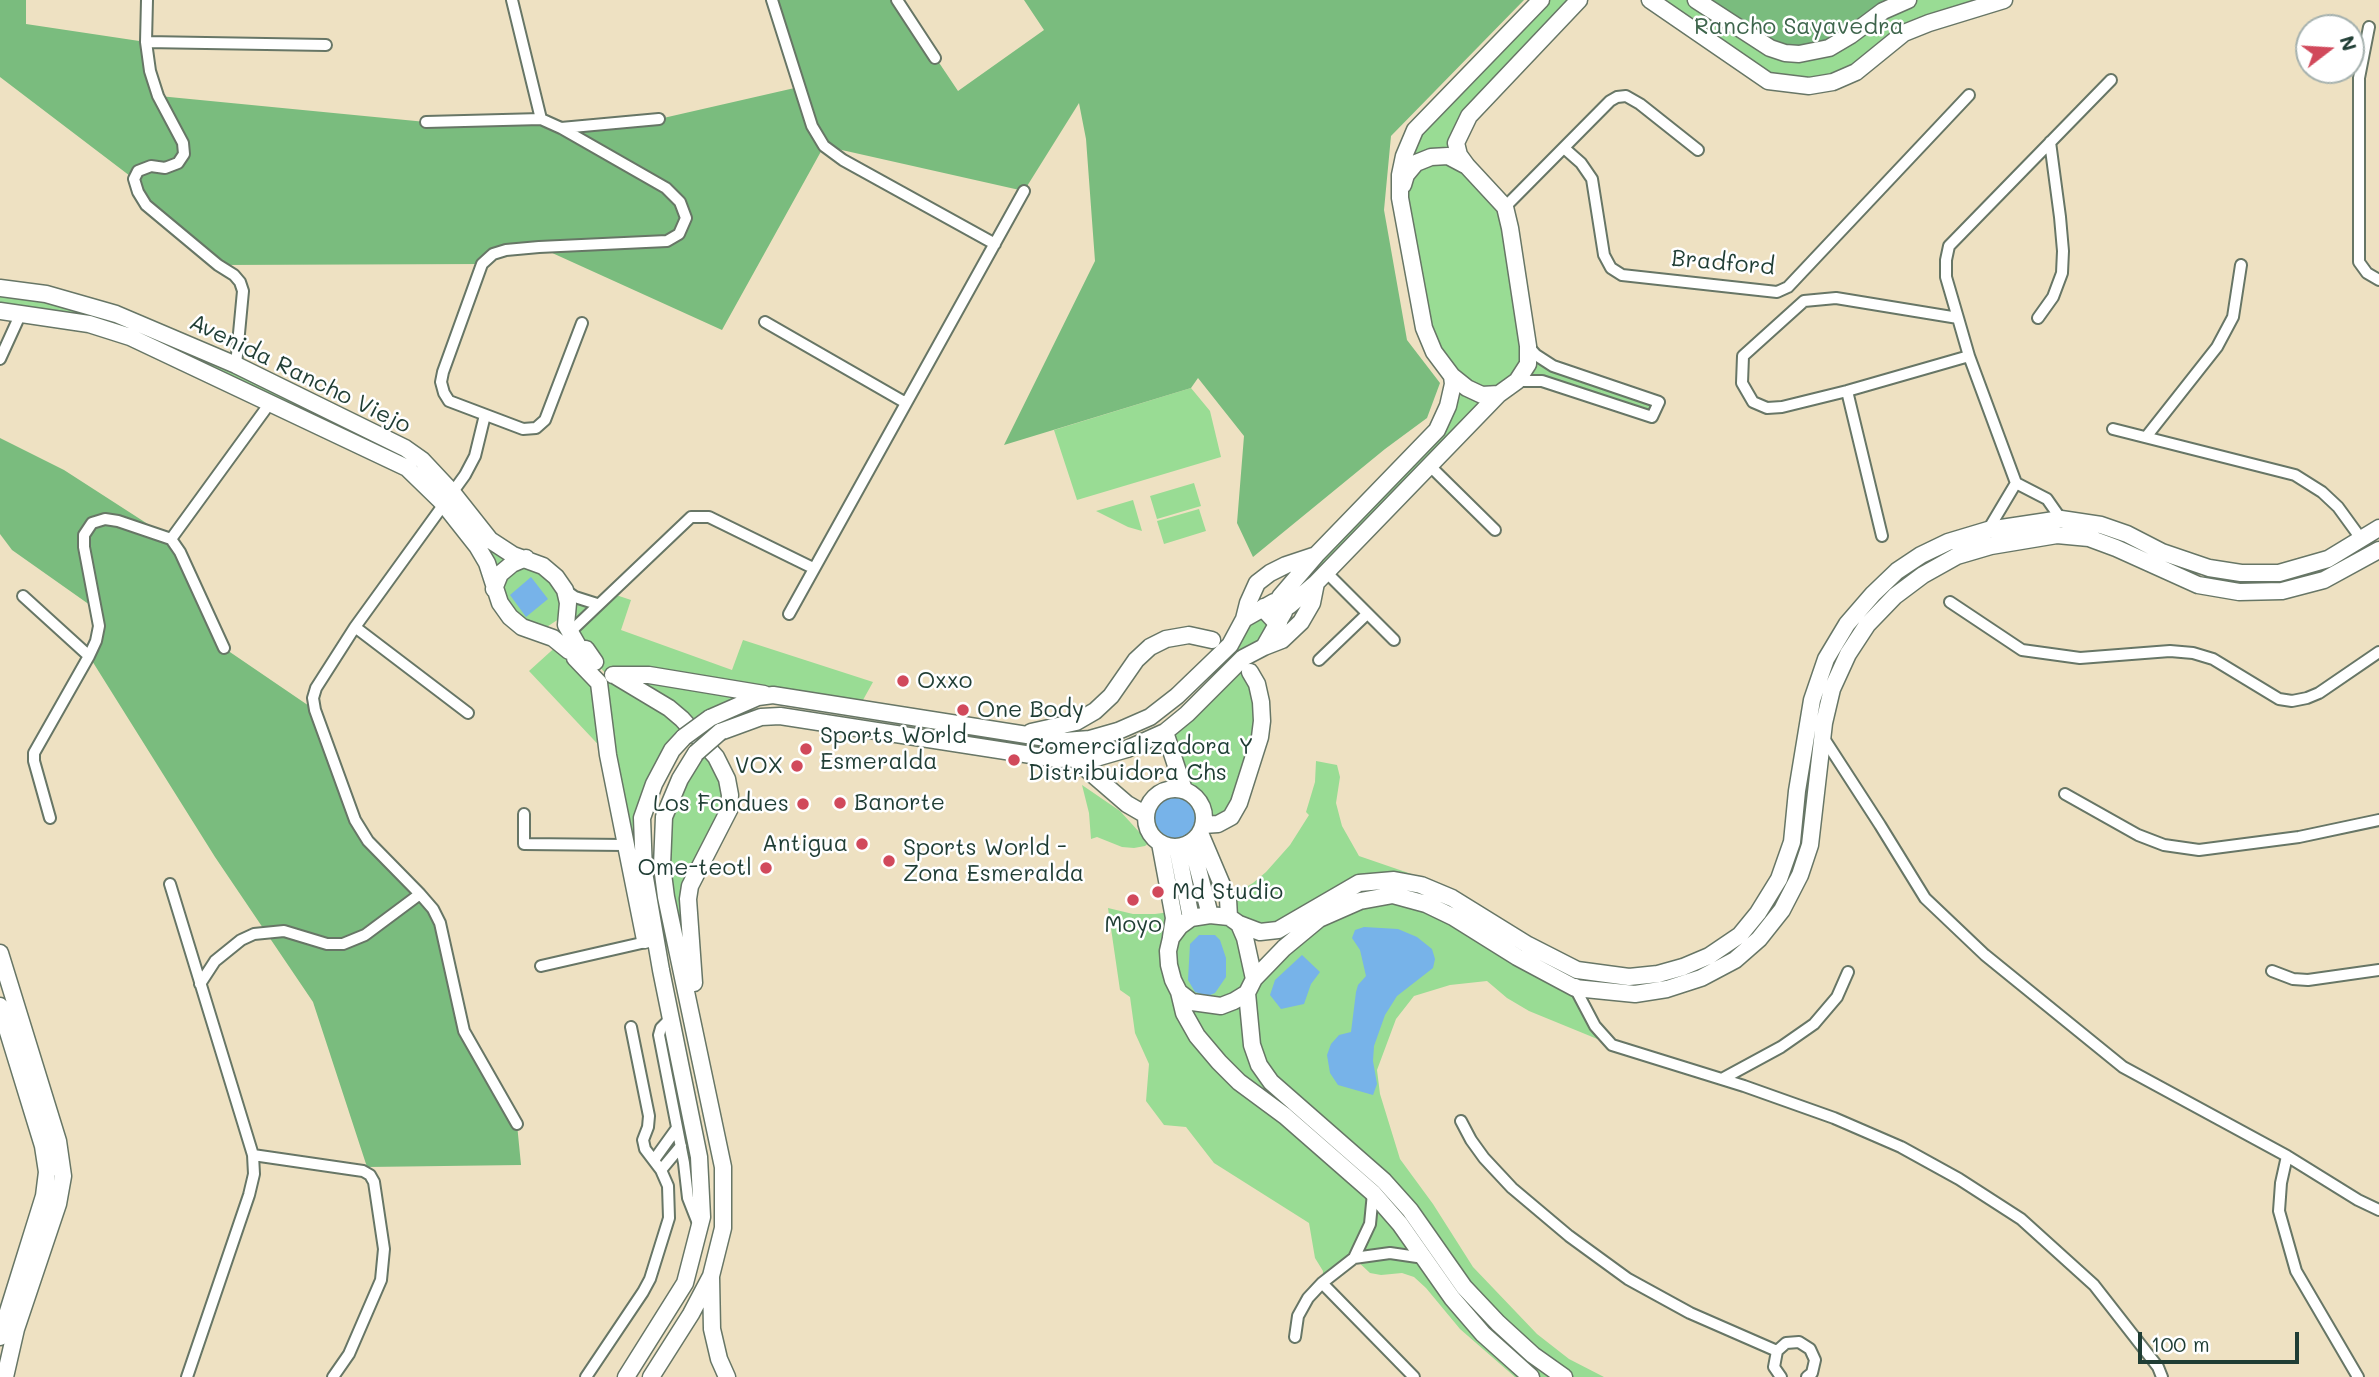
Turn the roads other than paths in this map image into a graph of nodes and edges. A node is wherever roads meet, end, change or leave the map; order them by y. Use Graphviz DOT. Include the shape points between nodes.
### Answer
graph roads {
  1 [pos="147,0"];
  2 [pos="512,0"];
  3 [pos="772,0"];
  4 [pos="897,0"];
  5 [pos="1541,0"];
  6 [pos="1578,0"];
  7 [pos="1650,0"];
  8 [pos="1696,0"];
  9 [pos="1908,0"];
  10 [pos="2004,0"];
  11 [pos="2369,27"];
  12 [pos="146,42"];
  13 [pos="326,45"];
  14 [pos="935,58"];
  15 [pos="2111,80"];
  16 [pos="1969,95"];
  17 [pos="541,119"];
  18 [pos="659,119"];
  19 [pos="426,122"];
  20 [pos="561,128"];
  21 [pos="2050,142"];
  22 [pos="1564,148"];
  23 [pos="1698,150"];
  24 [pos="1467,166"];
  25 [pos="1024,191"];
  26 [pos="1400,198"];
  27 [pos="1505,207"];
  28 [pos="995,244"];
  29 [pos="2241,265"];
  30 [pos="2379,280"];
  31 [pos="0,288"];
  32 [pos="0,311"];
  33 [pos="21,313"];
  34 [pos="1958,318"];
  35 [pos="2038,318"];
  36 [pos="582,323"];
  37 [pos="765,323"];
  38 [pos="1528,346"];
  39 [pos="207,352"];
  40 [pos="1969,356"];
  41 [pos="0,359"];
  42 [pos="236,365"];
  43 [pos="200,370"];
  44 [pos="1452,376"];
  45 [pos="1517,381"];
  46 [pos="1847,391"];
  47 [pos="297,394"];
  48 [pos="1499,394"];
  49 [pos="270,403"];
  50 [pos="906,403"];
  51 [pos="290,413"];
  52 [pos="485,415"];
  53 [pos="2113,429"];
  54 [pos="2146,437"];
  55 [pos="1429,465"];
  56 [pos="2016,483"];
  57 [pos="447,497"];
  58 [pos="2061,519"];
  59 [pos="2379,528"];
  60 [pos="1495,530"];
  61 [pos="1988,530"];
  62 [pos="1882,536"];
  63 [pos="171,539"];
  64 [pos="2362,540"];
  65 [pos="2379,550"];
  66 [pos="1315,555"];
  67 [pos="526,558"];
  68 [pos="813,568"];
  69 [pos="2241,573"];
  70 [pos="1321,577"];
  71 [pos="494,589"];
  72 [pos="565,590"];
  73 [pos="2239,592"];
  74 [pos="23,596"];
  75 [pos="1950,602"];
  76 [pos="597,604"];
  77 [pos="1280,607"];
  78 [pos="566,614"];
  79 [pos="789,614"];
  80 [pos="1367,614"];
  81 [pos="1244,619"];
  82 [pos="355,627"];
  83 [pos="539,632"];
  84 [pos="1212,640"];
  85 [pos="1394,640"];
  86 [pos="1230,645"];
  87 [pos="1264,647"];
  88 [pos="224,648"];
  89 [pos="577,650"];
  90 [pos="2379,653"];
  91 [pos="89,656"];
  92 [pos="1319,660"];
  93 [pos="1246,665"];
  94 [pos="607,678"];
  95 [pos="773,695"];
  96 [pos="468,713"];
  97 [pos="1165,732"];
  98 [pos="1020,734"];
  99 [pos="1823,737"];
  100 [pos="1076,760"];
  101 [pos="1184,790"];
  102 [pos="2065,794"];
  103 [pos="524,814"];
  104 [pos="1146,815"];
  105 [pos="50,818"];
  106 [pos="2379,820"];
  107 [pos="1193,837"];
  108 [pos="1160,843"];
  109 [pos="625,845"];
  110 [pos="1189,866"];
  111 [pos="170,884"];
  112 [pos="420,894"];
  113 [pos="1209,910"];
  114 [pos="1191,914"];
  115 [pos="1234,921"];
  116 [pos="1171,939"];
  117 [pos="646,942"];
  118 [pos="0,953"];
  119 [pos="541,966"];
  120 [pos="1577,970"];
  121 [pos="2379,970"];
  122 [pos="661,971"];
  123 [pos="2272,971"];
  124 [pos="1848,972"];
  125 [pos="200,984"];
  126 [pos="1251,986"];
  127 [pos="1575,988"];
  128 [pos="1179,992"];
  129 [pos="0,1006"];
  130 [pos="671,1018"];
  131 [pos="631,1027"];
  132 [pos="698,1041"];
  133 [pos="1722,1079"];
  134 [pos="1461,1121"];
  135 [pos="517,1124"];
  136 [pos="677,1128"];
  137 [pos="51,1144"];
  138 [pos="681,1146"];
  139 [pos="253,1155"];
  140 [pos="2287,1156"];
  141 [pos="654,1160"];
  142 [pos="662,1170"];
  143 [pos="1373,1193"];
  144 [pos="2379,1210"];
  145 [pos="699,1227"];
  146 [pos="1354,1258"];
  147 [pos="1424,1258"];
  148 [pos="711,1276"];
  149 [pos="1322,1283"];
  150 [pos="6,1331"];
  151 [pos="1295,1338"];
  152 [pos="1777,1351"];
  153 [pos="4,1369"];
  154 [pos="1812,1376"];
  155 [pos="187,1377"];
  156 [pos="333,1377"];
  157 [pos="586,1377"];
  158 [pos="626,1377"];
  159 [pos="651,1377"];
  160 [pos="727,1377"];
  161 [pos="1414,1377"];
  162 [pos="1531,1377"];
  163 [pos="1564,1377"];
  164 [pos="1781,1377"];
  165 [pos="2162,1377"];
  166 [pos="2358,1377"];
  1 -- 12 [label="street"];
  2 -- 17 [label="street"];
  3 -- 28 [label="street" via="812,126 824,146"];
  4 -- 14 [label="street"];
  5 -- 26 [label="street" via="1415,130 1404,156"];
  6 -- 24 [label="street" via="1469,116 1455,143"];
  7 -- 10 [label="street" via="1768,81 1809,86 1856,72 1904,33"];
  8 -- 9 [label="street" via="1770,48 1799,54 1829,48 1883,11"];
  11 -- 30 [label="street" via="2359,78 2359,262"];
  12 -- 13 [label="street"];
  12 -- 42 [label="street" via="158,96 183,143 184,154 178,163 165,168 138,170 134,179 146,205 240,282 243,299"];
  15 -- 21 [label="street"];
  16 -- 22 [label="street, Bradford" via="1788,287 1777,292 1622,275 1611,268 1604,256 1591,179"];
  17 -- 19 [label="street"];
  17 -- 20 [label="street"];
  18 -- 20 [label="street"];
  20 -- 52 [label="street" via="666,188 680,202 686,218 679,234 667,240 506,250 487,259 441,382 449,401"];
  21 -- 34 [label="street" via="1949,246 1946,277"];
  21 -- 35 [label="street" via="2062,273"];
  22 -- 23 [label="street" via="1610,101 1626,96"];
  22 -- 27 [label="street"];
  24 -- 26 [label="street" via="1448,156 1416,163 1406,175"];
  24 -- 27 [label="street"];
  25 -- 28 [label="street"];
  26 -- 44 [label="street" via="1424,328"];
  27 -- 38 [label="street"];
  28 -- 50 [label="street"];
  29 -- 54 [label="street" via="2234,317 2217,347"];
  31 -- 39 [label="street, Avenida Rancho Viejo" via="94,306"];
  32 -- 33 [label="street, Avenida Rancho Viejo"];
  33 -- 41 [label="street"];
  33 -- 43 [label="street, Avenida Rancho Viejo" via="89,324 130,337"];
  34 -- 40 [label="street"];
  34 -- 46 [label="street" via="1836,298 1804,301 1743,356 1742,383 1753,402 1767,408"];
  36 -- 52 [label="street" via="545,420 536,428 523,429"];
  37 -- 50 [label="street"];
  38 -- 45 [label="street" via="1528,364"];
  38 -- 45 [label="street" via="1553,366 1659,402 1652,417 1542,382"];
  39 -- 42 [label="street, Avenida Rancho Viejo"];
  39 -- 43 [label="street"];
  40 -- 46 [label="street"];
  40 -- 56 [label="street"];
  42 -- 47 [label="street, Avenida Rancho Viejo"];
  43 -- 49 [label="street, Avenida Rancho Viejo"];
  44 -- 48 [label="street" via="1482,395"];
  44 -- 66 [label="street" via="1448,406 1437,430"];
  45 -- 48 [label="street"];
  46 -- 62 [label="street"];
  47 -- 51 [label="street"];
  47 -- 57 [label="street, Avenida Rancho Viejo" via="405,448 422,460"];
  48 -- 55 [label="street"];
  49 -- 51 [label="street, Avenida Rancho Viejo"];
  49 -- 63 [label="street"];
  50 -- 68 [label="street"];
  51 -- 57 [label="street, Avenida Rancho Viejo" via="407,468"];
  52 -- 57 [label="street" via="475,456"];
  53 -- 54 [label="street"];
  54 -- 64 [label="street" via="2295,475 2338,507"];
  55 -- 60 [label="street"];
  55 -- 70 [label="street"];
  56 -- 58 [label="street" via="2047,499"];
  56 -- 61 [label="street"];
  57 -- 67 [label="street, Avenida Rancho Viejo" via="490,540"];
  57 -- 71 [label="street, Avenida Rancho Viejo" via="487,563"];
  57 -- 82 [label="street"];
  58 -- 61 [label="street"];
  58 -- 69 [label="street" via="2101,525 2162,552"];
  59 -- 64 [label="street"];
  61 -- 120 [label="street" via="1948,542 1897,571 1847,624 1826,659 1812,700 1792,842 1779,878 1740,935 1709,956 1658,974 1629,977"];
  63 -- 88 [label="street"];
  63 -- 91 [label="street" via="118,521 92,523 84,535 84,547 99,626"];
  64 -- 69 [label="street" via="2328,559 2278,573"];
  65 -- 73 [label="street" via="2323,580 2282,591"];
  66 -- 77 [label="street"];
  66 -- 81 [label="street" via="1286,565 1257,583"];
  67 -- 71 [label="street" via="500,574"];
  67 -- 72 [label="street, Avenida Rancho Viejo" via="543,566"];
  68 -- 76 [label="street" via="699,515 691,517"];
  68 -- 79 [label="street"];
  69 -- 73 [label="street"];
  70 -- 77 [label="street"];
  70 -- 80 [label="street"];
  70 -- 87 [label="street" via="1301,622 1282,640"];
  71 -- 83 [label="street, Avenida Rancho Viejo" via="510,617"];
  72 -- 76 [label="street"];
  72 -- 78 [label="street"];
  73 -- 99 [label="street" via="2199,585 2116,548 2057,534 1957,556 1923,575 1867,625 1832,689"];
  74 -- 91 [label="street"];
  75 -- 90 [label="street" via="2022,650 2080,658 2193,653 2213,659 2279,699 2292,701 2319,693"];
  76 -- 89 [label="street"];
  77 -- 81 [label="street"];
  77 -- 87 [label="street"];
  78 -- 83 [label="street" via="559,623"];
  78 -- 89 [label="street"];
  80 -- 85 [label="street"];
  80 -- 92 [label="street"];
  81 -- 86 [label="street"];
  82 -- 96 [label="street"];
  82 -- 112 [label="street" via="316,688 315,710 355,820 368,841"];
  83 -- 89 [label="street, Avenida Rancho Viejo"];
  84 -- 98 [label="street" via="1189,635 1166,639 1136,660 1095,711 1076,722"];
  86 -- 93 [label="street"];
  86 -- 98 [label="street" via="1150,717 1118,731 1065,741"];
  87 -- 93 [label="street"];
  89 -- 94 [label="street, Avenida Rancho Viejo"];
  91 -- 105 [label="street" via="34,753"];
  93 -- 97 [label="street"];
  93 -- 107 [label="street" via="1261,702 1260,737 1231,817"];
  94 -- 95 [label="street" via="649,675"];
  94 -- 109 [label="street" via="608,755"];
  94 -- 132 [label="street, Avenida Rancho Viejo" via="669,708 716,757 727,779 729,810 690,886 688,899"];
  95 -- 98 [label="street"];
  95 -- 122 [label="street, bridge" via="710,718 684,737 654,784 642,818 644,872"];
  97 -- 100 [label="street" via="1127,749"];
  97 -- 101 [label="street"];
  99 -- 127 [label="street" via="1810,845 1782,910 1759,939 1735,960 1667,989 1635,994"];
  99 -- 140 [label="street" via="1925,898 1985,955 2123,1067"];
  100 -- 104 [label="street"];
  100 -- 132 [label="street, bridge" via="780,716 761,717 720,732 696,753 680,779 664,817 662,839 666,897"];
  101 -- 104 [label="street" via="1161,792"];
  101 -- 107 [label="street" via="1195,796 1204,811"];
  102 -- 106 [label="street" via="2138,835 2164,845 2199,850"];
  103 -- 109 [label="street" via="524,844"];
  104 -- 108 [label="street" via="1151,834"];
  107 -- 108 [label="street"];
  107 -- 110 [label="street"];
  108 -- 110 [label="street"];
  109 -- 117 [label="street"];
  110 -- 113 [label="street"];
  110 -- 114 [label="street"];
  110 -- 115 [label="street" via="1228,899"];
  110 -- 116 [label="street"];
  111 -- 125 [label="street"];
  112 -- 125 [label="street" via="365,935 343,944 284,931 254,934 215,961"];
  112 -- 135 [label="street" via="440,923 464,1031"];
  113 -- 114 [label="street"];
  113 -- 115 [label="street"];
  114 -- 116 [label="street"];
  115 -- 120 [label="street" via="1260,932 1278,930 1359,883 1394,880 1452,898"];
  115 -- 126 [label="street" via="1245,938"];
  116 -- 128 [label="street" via="1169,965"];
  117 -- 119 [label="street"];
  117 -- 122 [label="street"];
  118 -- 137 [label="street"];
  120 -- 127 [label="street"];
  121 -- 123 [label="street" via="2308,979"];
  122 -- 130 [label="street"];
  124 -- 133 [label="street" via="1837,997 1814,1024"];
  125 -- 139 [label="street"];
  126 -- 127 [label="street" via="1284,948 1319,919 1360,901 1393,895 1453,917"];
  126 -- 128 [label="street" via="1221,1006 1192,1002"];
  126 -- 163 [label="street" via="1252,1045 1271,1082 1384,1181 1464,1287 1533,1354"];
  127 -- 133 [label="street" via="1595,1026 1612,1045"];
  128 -- 143 [label="street" via="1197,1036 1219,1062"];
  129 -- 137 [label="street"];
  130 -- 136 [label="street" via="659,1035"];
  130 -- 145 [label="street" via="699,1157"];
  131 -- 141 [label="street" via="649,1116 643,1140"];
  132 -- 148 [label="street" via="723,1167 723,1228"];
  133 -- 165 [label="street" via="1902,1147 2021,1219 2094,1285"];
  134 -- 152 [label="street" via="1484,1158 1569,1236 1629,1279 1690,1313"];
  136 -- 138 [label="street"];
  136 -- 141 [label="street"];
  137 -- 150 [label="street" via="44,1196"];
  138 -- 142 [label="street"];
  138 -- 145 [label="street" via="688,1198"];
  139 -- 155 [label="street" via="249,1195"];
  139 -- 156 [label="street" via="363,1171 374,1182 384,1249 382,1280 349,1354"];
  140 -- 144 [label="street"];
  140 -- 166 [label="street" via="2279,1211 2296,1271"];
  141 -- 142 [label="street"];
  142 -- 157 [label="street" via="668,1186 669,1218 650,1279"];
  143 -- 146 [label="street" via="1370,1224"];
  143 -- 147 [label="street"];
  145 -- 158 [label="street" via="685,1283"];
  146 -- 147 [label="street" via="1390,1254"];
  146 -- 149 [label="street"];
  147 -- 162 [label="street" via="1483,1334"];
  148 -- 159 [label="street"];
  148 -- 160 [label="street" via="712,1329"];
  149 -- 151 [label="street" via="1298,1316"];
  149 -- 161 [label="street"];
  150 -- 153 [label="street"];
  152 -- 154 [label="street" via="1786,1343 1799,1342 1810,1349 1815,1360"];
  152 -- 164 [label="street" via="1774,1367"];
}
